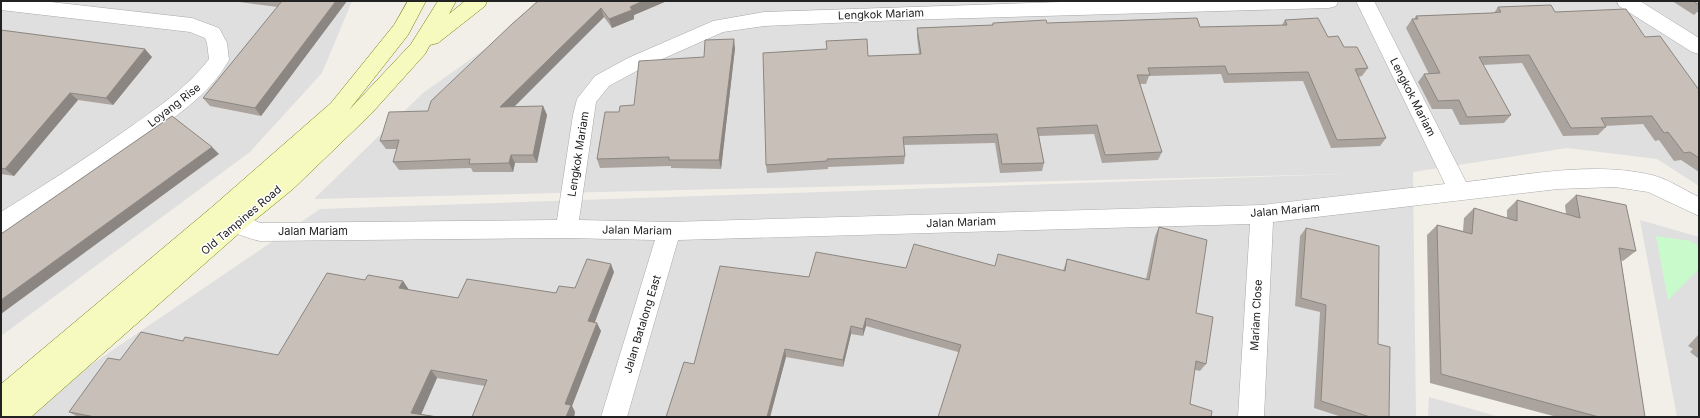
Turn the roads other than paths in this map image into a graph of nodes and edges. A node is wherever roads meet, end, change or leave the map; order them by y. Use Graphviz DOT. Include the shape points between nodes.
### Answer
graph roads {
  1 [pos="400,1"];
  2 [pos="417,1"];
  3 [pos="447,1"];
  4 [pos="478,1"];
  5 [pos="1329,1"];
  6 [pos="1365,1"];
  7 [pos="1626,1"];
  8 [pos="1,3"];
  9 [pos="401,30"];
  10 [pos="1699,47"];
  11 [pos="418,48"];
  12 [pos="1460,192"];
  13 [pos="1699,207"];
  14 [pos="1262,214"];
  15 [pos="228,218"];
  16 [pos="1,224"];
  17 [pos="567,229"];
  18 [pos="669,231"];
  19 [pos="1,400"];
  20 [pos="12,417"];
  21 [pos="614,417"];
  22 [pos="1250,417"];
  1 -- 9 [label="street"];
  2 -- 9 [label="street, Old Tampines Road"];
  3 -- 11 [label="street, Old Tampines Road"];
  4 -- 11 [label="street"];
  5 -- 17 [label="street, Lengkok Mariam" via="764,19 720,26 635,63 602,81 587,99"];
  6 -- 12 [label="street, Lengkok Mariam"];
  7 -- 10 [label="street"];
  8 -- 16 [label="street, Loyang Rise" via="192,25 212,33 217,43 219,60 202,83 174,107 87,169"];
  9 -- 15 [label="street, Old Tampines Road" via="338,109"];
  11 -- 15 [label="street, Old Tampines Road" via="364,108 285,183"];
  12 -- 13 [label="street, Jalan Mariam" via="1558,180 1615,178 1652,184"];
  12 -- 14 [label="street, Jalan Mariam"];
  14 -- 18 [label="street, Jalan Mariam"];
  14 -- 22 [label="street, Mariam Close"];
  15 -- 17 [label="street, Jalan Mariam" via="250,230 260,232"];
  15 -- 19 [label="street, Old Tampines Road"];
  15 -- 20 [label="street, Old Tampines Road"];
  17 -- 18 [label="street, Jalan Mariam"];
  18 -- 21 [label="street, Jalan Batalong East"];
}
